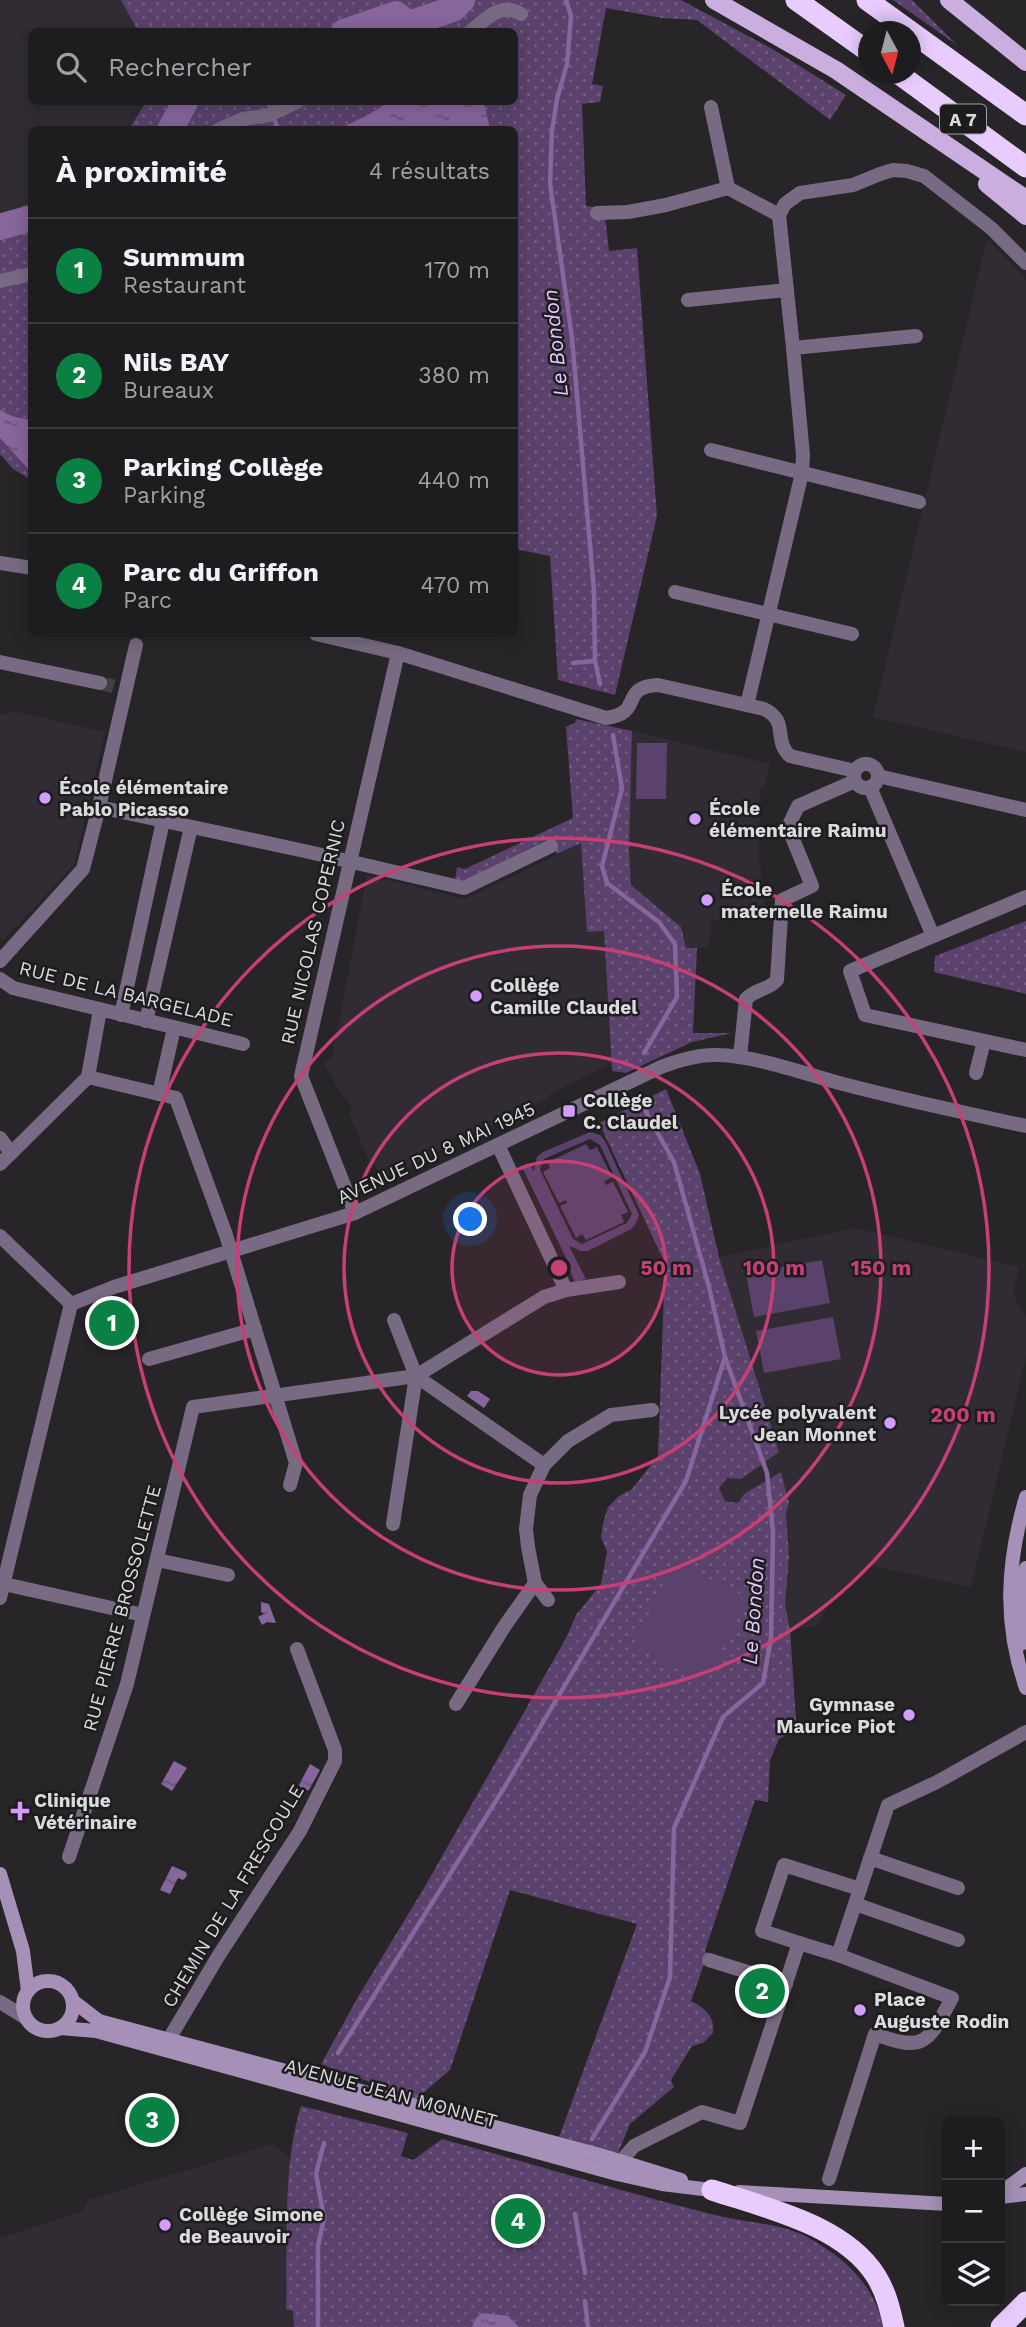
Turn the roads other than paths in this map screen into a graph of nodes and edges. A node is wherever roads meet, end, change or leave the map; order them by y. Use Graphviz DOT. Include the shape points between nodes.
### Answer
graph roads {
  1 [pos="714,0"];
  2 [pos="796,0"];
  3 [pos="867,0"];
  4 [pos="949,0"];
  5 [pos="521,13"];
  6 [pos="474,28"];
  7 [pos="858,44"];
  8 [pos="1026,62"];
  9 [pos="913,84"];
  10 [pos="291,105"];
  11 [pos="893,106"];
  12 [pos="711,107"];
  13 [pos="1026,115"];
  14 [pos="227,126"];
  15 [pos="1026,167"];
  16 [pos="728,188"];
  17 [pos="1026,199"];
  18 [pos="597,214"];
  19 [pos="779,215"];
  20 [pos="1026,216"];
  21 [pos="1026,263"];
  22 [pos="28,275"];
  23 [pos="0,281"];
  24 [pos="788,290"];
  25 [pos="688,300"];
  26 [pos="916,336"];
  27 [pos="793,348"];
  28 [pos="711,450"];
  29 [pos="802,472"];
  30 [pos="919,502"];
  31 [pos="0,563"];
  32 [pos="28,567"];
  33 [pos="675,592"];
  34 [pos="770,615"];
  35 [pos="852,634"];
  36 [pos="329,637"];
  37 [pos="136,645"];
  38 [pos="398,653"];
  39 [pos="0,662"];
  40 [pos="100,683"];
  41 [pos="747,705"];
  42 [pos="855,776"];
  43 [pos="874,782"];
  44 [pos="99,807"];
  45 [pos="1026,810"];
  46 [pos="163,821"];
  47 [pos="191,827"];
  48 [pos="551,846"];
  49 [pos="349,861"];
  50 [pos="1026,897"];
  51 [pos="933,936"];
  52 [pos="0,961"];
  53 [pos="0,979"];
  54 [pos="100,1010"];
  55 [pos="121,1015"];
  56 [pos="146,1021"];
  57 [pos="174,1028"];
  58 [pos="984,1041"];
  59 [pos="243,1044"];
  60 [pos="1026,1050"];
  61 [pos="740,1057"];
  62 [pos="976,1073"];
  63 [pos="88,1077"];
  64 [pos="159,1094"];
  65 [pos="1026,1126"];
  66 [pos="0,1139"];
  67 [pos="498,1145"];
  68 [pos="12,1153"];
  69 [pos="0,1164"];
  70 [pos="355,1213"];
  71 [pos="0,1236"];
  72 [pos="231,1252"];
  73 [pos="619,1282"];
  74 [pos="566,1290"];
  75 [pos="71,1304"];
  76 [pos="394,1320"];
  77 [pos="255,1329"];
  78 [pos="149,1359"];
  79 [pos="416,1376"];
  80 [pos="276,1396"];
  81 [pos="652,1410"];
  82 [pos="544,1465"];
  83 [pos="290,1485"];
  84 [pos="1025,1501"];
  85 [pos="393,1524"];
  86 [pos="156,1560"];
  87 [pos="1026,1568"];
  88 [pos="228,1575"];
  89 [pos="535,1583"];
  90 [pos="1,1588"];
  91 [pos="548,1600"];
  92 [pos="143,1615"];
  93 [pos="297,1649"];
  94 [pos="1023,1680"];
  95 [pos="456,1704"];
  96 [pos="1026,1732"];
  97 [pos="69,1857"];
  98 [pos="870,1858"];
  99 [pos="0,1874"];
  100 [pos="958,1888"];
  101 [pos="860,1889"];
  102 [pos="5,1903"];
  103 [pos="855,1904"];
  104 [pos="958,1940"];
  105 [pos="799,1943"];
  106 [pos="23,1951"];
  107 [pos="838,1955"];
  108 [pos="709,1960"];
  109 [pos="49,1982"];
  110 [pos="786,1984"];
  111 [pos="27,1994"];
  112 [pos="73,2001"];
  113 [pos="3,2003"];
  114 [pos="26,2018"];
  115 [pos="60,2028"];
  116 [pos="165,2046"];
  117 [pos="621,2161"];
  118 [pos="597,2162"];
  119 [pos="1026,2174"];
  120 [pos="829,2179"];
  121 [pos="712,2190"];
  122 [pos="1005,2191"];
  123 [pos="1026,2194"];
  124 [pos="1005,2195"];
  125 [pos="942,2204"];
  126 [pos="1026,2302"];
  127 [pos="1026,2316"];
  128 [pos="894,2327"];
  129 [pos="1001,2327"];
  130 [pos="1014,2327"];
  1 -- 11 [label="main road"];
  2 -- 7 [label="highway"];
  3 -- 13 [label="highway, A 7"];
  4 -- 8 [label="main road"];
  5 -- 6 [label="street" via="500,10"];
  9 -- 15 [label="highway, A 7"];
  10 -- 14 [label="street"];
  11 -- 17 [label="main road"];
  11 -- 20 [label="main road"];
  12 -- 16 [label="street"];
  16 -- 18 [label="street" via="666,205"];
  16 -- 19 [label="street"];
  19 -- 21 [label="street" via="800,193 853,185 893,170 907,171 924,176 991,228"];
  19 -- 24 [label="street"];
  22 -- 23 [label="street"];
  24 -- 25 [label="street"];
  24 -- 27 [label="street"];
  26 -- 27 [label="street"];
  27 -- 29 [label="street"];
  28 -- 29 [label="street"];
  29 -- 30 [label="street"];
  29 -- 34 [label="street"];
  31 -- 32 [label="street"];
  33 -- 34 [label="street"];
  34 -- 35 [label="street"];
  34 -- 41 [label="street"];
  36 -- 38 [label="street"];
  37 -- 44 [label="street" via="120,688"];
  38 -- 41 [label="street" via="612,717 627,712 636,691 645,685"];
  38 -- 49 [label="street, RUE NICOLAS COPERNIC"];
  39 -- 40 [label="street"];
  41 -- 42 [label="street" via="775,716 782,749 790,756"];
  42 -- 43 [label="street" via="864,788"];
  42 -- 43 [label="street" via="867,763 877,770"];
  42 -- 61 [label="street" via="798,806 788,827 812,886 782,900 777,980 746,999"];
  43 -- 45 [label="street"];
  43 -- 51 [label="street"];
  44 -- 46 [label="street"];
  44 -- 52 [label="street" via="83,869"];
  46 -- 47 [label="street"];
  46 -- 55 [label="street"];
  47 -- 49 [label="street"];
  47 -- 56 [label="street"];
  48 -- 49 [label="street" via="464,888"];
  49 -- 70 [label="street, RUE NICOLAS COPERNIC" via="301,1076"];
  50 -- 51 [label="street"];
  51 -- 58 [label="street" via="850,971 865,1015"];
  53 -- 54 [label="street, RUE DE LA BARGELADE" via="13,988"];
  54 -- 55 [label="street, RUE DE LA BARGELADE"];
  54 -- 63 [label="street"];
  55 -- 56 [label="street, RUE DE LA BARGELADE"];
  56 -- 57 [label="street, RUE DE LA BARGELADE"];
  57 -- 59 [label="street, RUE DE LA BARGELADE"];
  57 -- 64 [label="street"];
  58 -- 60 [label="street"];
  58 -- 62 [label="street"];
  61 -- 65 [label="street, AVENUE DU 8 MAI 1945"];
  61 -- 67 [label="street, AVENUE DU 8 MAI 1945" via="678,1060"];
  63 -- 64 [label="street"];
  63 -- 68 [label="street"];
  64 -- 72 [label="street" via="176,1098"];
  66 -- 68 [label="street"];
  67 -- 70 [label="street, AVENUE DU 8 MAI 1945"];
  67 -- 74 [label="street"];
  68 -- 69 [label="street"];
  70 -- 72 [label="street, AVENUE DU 8 MAI 1945"];
  71 -- 75 [label="street"];
  72 -- 75 [label="street, AVENUE DU 8 MAI 1945"];
  72 -- 77 [label="street"];
  73 -- 74 [label="street"];
  74 -- 79 [label="street" via="544,1297"];
  75 -- 90 [label="street"];
  76 -- 79 [label="street"];
  77 -- 78 [label="street"];
  77 -- 80 [label="street"];
  79 -- 80 [label="street"];
  79 -- 82 [label="street"];
  79 -- 85 [label="street"];
  80 -- 83 [label="street" via="296,1463"];
  80 -- 86 [label="street, RUE PIERRE BROSSOLETTE" via="193,1407"];
  81 -- 82 [label="street" via="601,1420 568,1441"];
  82 -- 89 [label="street" via="530,1495 526,1529"];
  84 -- 94 [label="street" via="1009,1584 1009,1617"];
  86 -- 88 [label="street"];
  86 -- 92 [label="street, RUE PIERRE BROSSOLETTE"];
  87 -- 94 [label="street" via="1022,1584"];
  89 -- 91 [label="street"];
  89 -- 95 [label="street"];
  90 -- 92 [label="street"];
  92 -- 97 [label="street, RUE PIERRE BROSSOLETTE" via="127,1684"];
  93 -- 116 [label="street, CHEMIN DE LA FRESCOULE" via="335,1761 300,1831"];
  96 -- 98 [label="street" via="888,1805"];
  98 -- 100 [label="street"];
  98 -- 101 [label="street"];
  99 -- 102 [label="street"];
  101 -- 103 [label="street"];
  101 -- 105 [label="street" via="784,1865 762,1931"];
  102 -- 106 [label="street"];
  103 -- 104 [label="street"];
  103 -- 107 [label="street"];
  105 -- 107 [label="street"];
  105 -- 110 [label="street"];
  106 -- 109 [label="street"];
  106 -- 111 [label="street"];
  107 -- 120 [label="street" via="952,1998 926,2039 897,2042 875,2034"];
  108 -- 110 [label="street"];
  109 -- 111 [label="street" via="34,1986"];
  109 -- 112 [label="street" via="64,1987"];
  110 -- 117 [label="street" via="740,2123 702,2112 634,2146"];
  111 -- 113 [label="street"];
  111 -- 114 [label="street"];
  112 -- 115 [label="street" via="71,2017"];
  112 -- 116 [label="street, AVENUE JEAN MONNET" via="99,2021"];
  113 -- 114 [label="street"];
  114 -- 115 [label="street" via="46,2031"];
  115 -- 116 [label="street, AVENUE JEAN MONNET"];
  116 -- 118 [label="street, AVENUE JEAN MONNET"];
  117 -- 118 [label="street, AVENUE JEAN MONNET"];
  117 -- 121 [label="street, AVENUE JEAN MONNET"];
  118 -- 121 [label="street, AVENUE JEAN MONNET" via="662,2184"];
  119 -- 122 [label="street"];
  121 -- 125 [label="street, AVENUE JEAN MONNET"];
  121 -- 128 [label="highway" via="815,2226 841,2242 876,2276"];
  123 -- 124 [label="street"];
  126 -- 129 [label="highway"];
  127 -- 130 [label="highway"];
}
